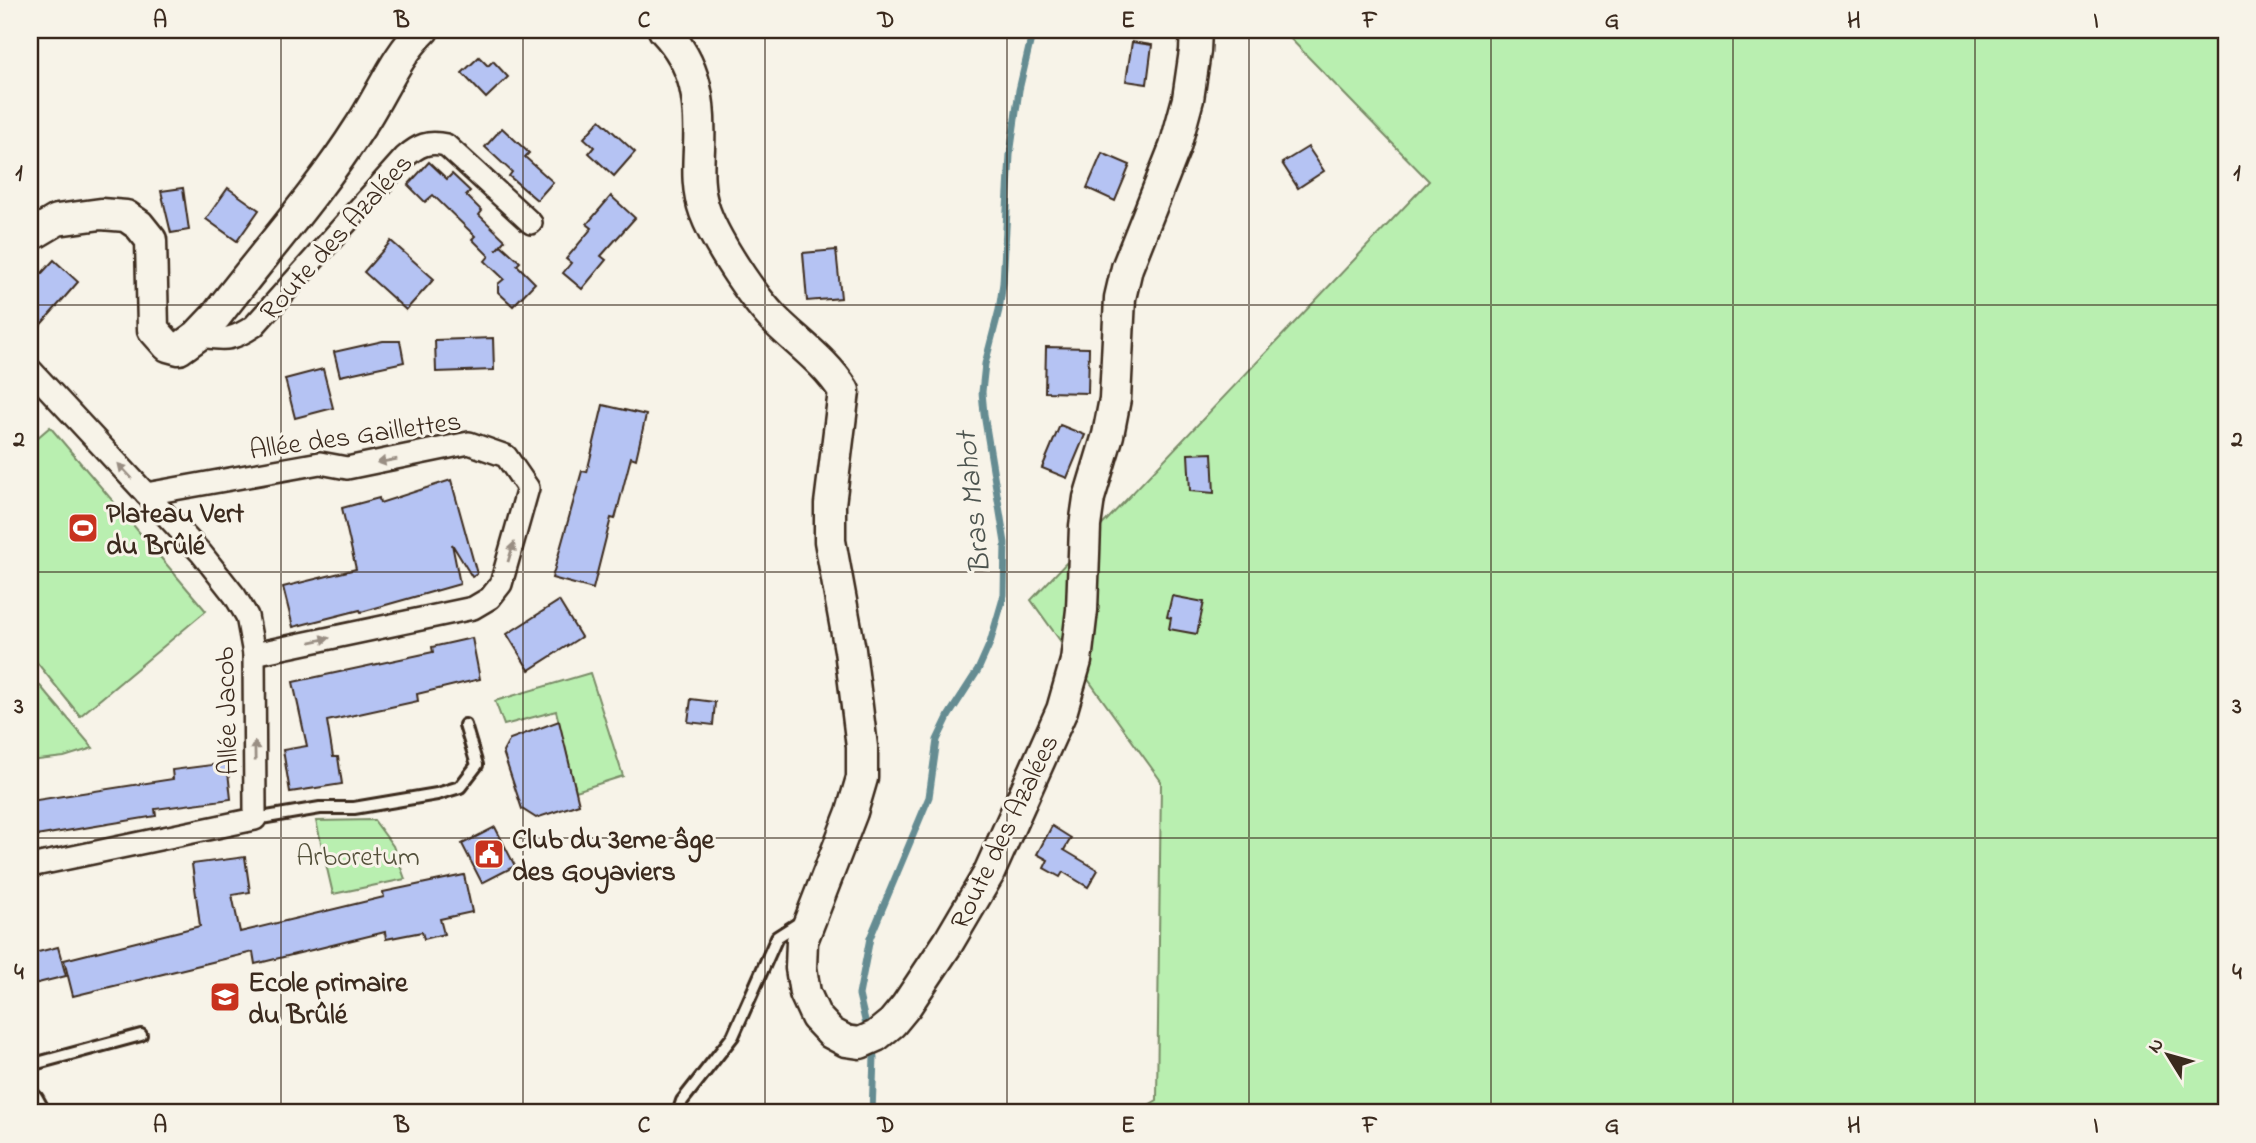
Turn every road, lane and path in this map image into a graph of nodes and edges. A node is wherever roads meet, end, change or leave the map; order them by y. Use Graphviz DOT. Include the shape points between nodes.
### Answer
graph roads {
  1 [pos="423,30"];
  2 [pos="664,30"];
  3 [pos="1196,30"];
  4 [pos="531,223"];
  5 [pos="30,236"];
  6 [pos="197,336"];
  7 [pos="30,369"];
  8 [pos="146,494"];
  9 [pos="254,654"];
  10 [pos="465,725"];
  11 [pos="255,819"];
  12 [pos="30,866"];
  13 [pos="813,914"];
  14 [pos="141,1035"];
  15 [pos="30,1065"];
  16 [pos="30,1102"];
  17 [pos="36,1113"];
  18 [pos="678,1113"];
  1 -- 6 [label="main road, Route des Azalées" via="403,53 332,167"];
  2 -- 13 [label="main road, Route des Azalées" via="697,86 701,110 699,191 713,229 773,318 819,360 844,391 830,541 850,650 862,778"];
  3 -- 13 [label="main road, Route des Azalées" via="1188,99 1175,147 1127,268 1120,298 1115,398 1089,498 1076,661 1062,710 988,875 906,1006 876,1036 846,1041 816,1017 801,968 803,941"];
  4 -- 6 [label="street, Route des Azalées" via="446,145 418,146 254,326 227,340"];
  5 -- 6 [label="main road, Route des Azalées" via="57,219 125,216 151,240 153,329 168,346 179,349"];
  8 -- 7 [label="street, Allée Jacob, one-way"];
  8 -- 9 [label="street, Allée Jacob" via="235,596 247,616"];
  9 -- 8 [label="street, Allée des Gaillettes, one-way" via="473,608 490,598 501,584 528,488 506,456 469,443 347,468 320,463"];
  11 -- 9 [label="street, Allée Jacob, one-way"];
  10 -- 11 [label="lane" via="477,765 460,787 367,806"];
  11 -- 12 [label="street"];
  13 -- 18 [label="lane" via="777,937 733,1036 682,1101"];
  14 -- 15 [label="lane"];
  16 -- 17 [label="street"];
}
